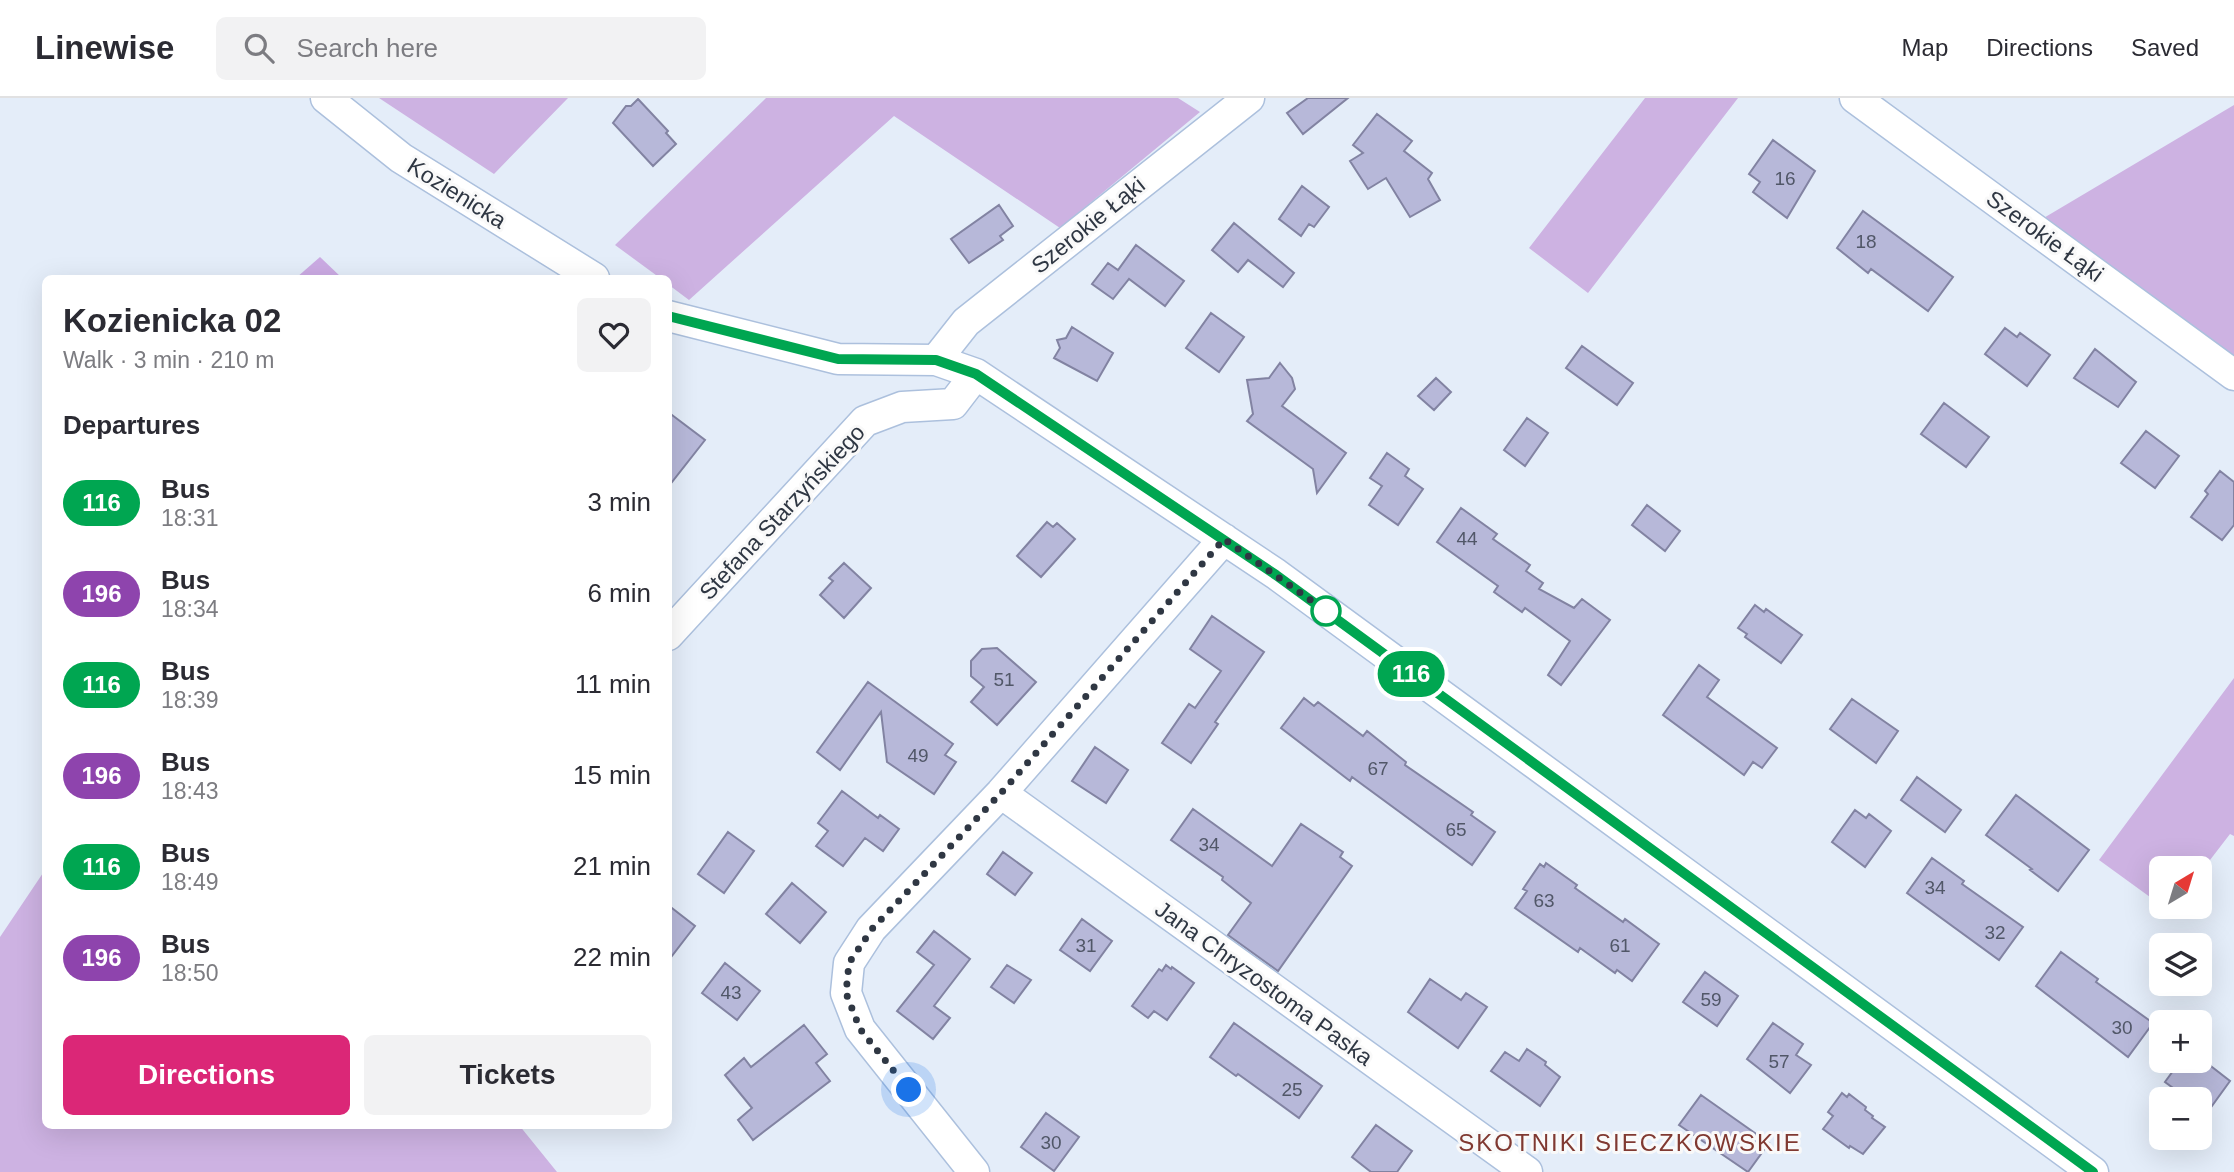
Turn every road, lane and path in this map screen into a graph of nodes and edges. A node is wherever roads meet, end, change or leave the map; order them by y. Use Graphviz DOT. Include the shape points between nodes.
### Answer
graph roads {
  1 [pos="326,98"];
  2 [pos="1248,98"];
  3 [pos="1855,98"];
  4 [pos="589,275"];
  5 [pos="672,318"];
  6 [pos="936,360"];
  7 [pos="976,374"];
  8 [pos="2234,375"];
  9 [pos="1224,539"];
  10 [pos="672,631"];
  11 [pos="1001,793"];
  12 [pos="974,1172"];
  13 [pos="1527,1172"];
  14 [pos="2093,1172"];
  1 -- 4 [label="street, Kozienicka" via="401,158"];
  2 -- 6 [label="street, Szerokie Łąki" via="966,322"];
  3 -- 8 [label="street, Szerokie Łąki"];
  5 -- 6 [label="street" via="838,359"];
  6 -- 7 [label="street"];
  7 -- 9 [label="street"];
  7 -- 10 [label="street, Stefana Starzyńskiego" via="953,404 902,407 865,421"];
  9 -- 11 [label="street"];
  9 -- 14 [label="street"];
  11 -- 12 [label="street" via="872,929 849,963 846,993 860,1029"];
  11 -- 13 [label="street, Jana Chryzostoma Paska"];
}
